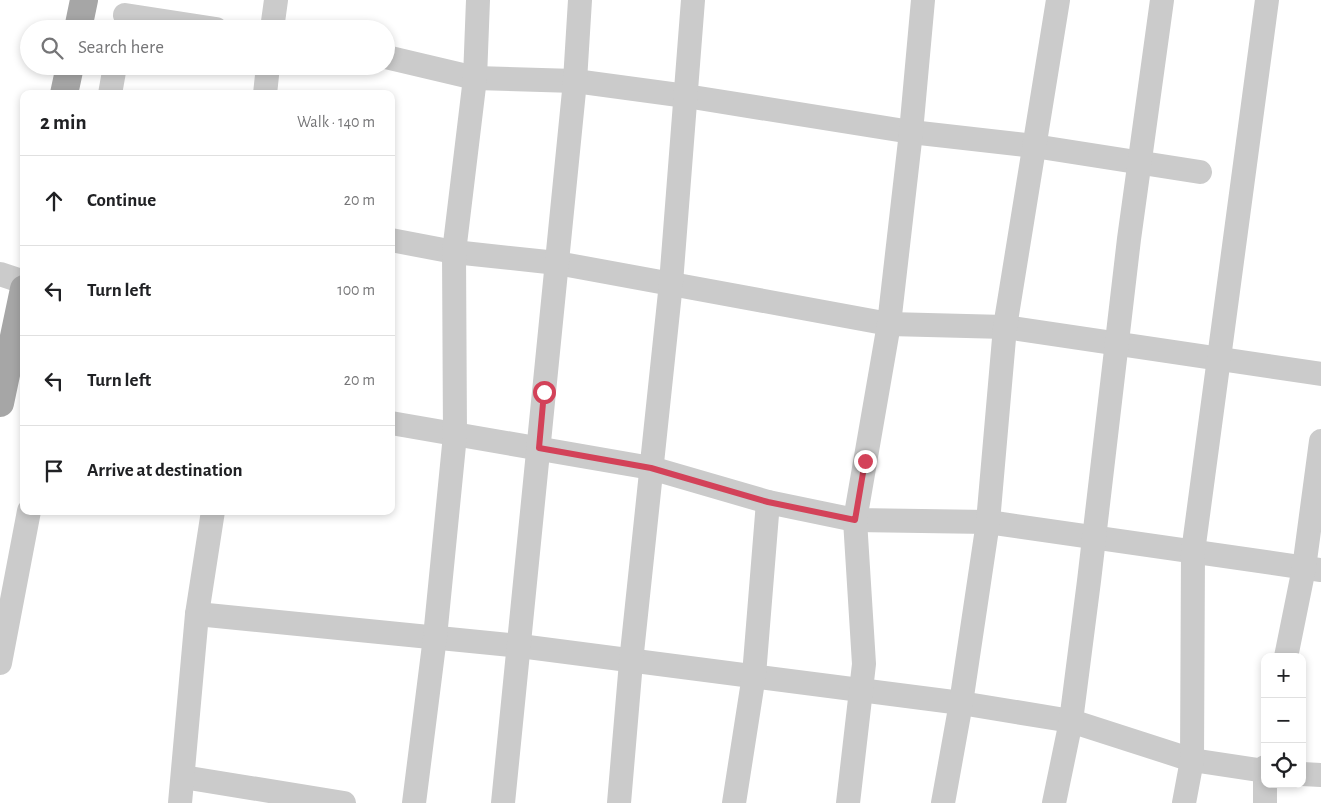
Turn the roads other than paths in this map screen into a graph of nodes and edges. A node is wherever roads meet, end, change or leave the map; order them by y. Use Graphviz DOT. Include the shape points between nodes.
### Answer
graph roads {
  1 [pos="84,0"];
  2 [pos="276,0"];
  3 [pos="478,0"];
  4 [pos="580,0"];
  5 [pos="693,0"];
  6 [pos="924,0"];
  7 [pos="1058,0"];
  8 [pos="1162,0"];
  9 [pos="1267,0"];
  10 [pos="125,14"];
  11 [pos="80,20"];
  12 [pos="161,20"];
  13 [pos="273,20"];
  14 [pos="395,59"];
  15 [pos="68,75"];
  16 [pos="113,75"];
  17 [pos="267,75"];
  18 [pos="475,78"];
  19 [pos="575,81"];
  20 [pos="65,90"];
  21 [pos="111,90"];
  22 [pos="265,90"];
  23 [pos="686,96"];
  24 [pos="911,132"];
  25 [pos="1034,146"];
  26 [pos="1140,162"];
  27 [pos="1200,172"];
  28 [pos="395,241"];
  29 [pos="454,252"];
  30 [pos="557,263"];
  31 [pos="0,274"];
  32 [pos="20,281"];
  33 [pos="671,284"];
  34 [pos="20,308"];
  35 [pos="889,324"];
  36 [pos="1005,328"];
  37 [pos="1117,344"];
  38 [pos="1219,360"];
  39 [pos="1321,374"];
  40 [pos="0,404"];
  41 [pos="395,424"];
  42 [pos="455,434"];
  43 [pos="1321,441"];
  44 [pos="539,448"];
  45 [pos="651,468"];
  46 [pos="768,502"];
  47 [pos="28,515"];
  48 [pos="212,515"];
  49 [pos="855,520"];
  50 [pos="988,522"];
  51 [pos="1093,537"];
  52 [pos="1192,552"];
  53 [pos="1312,569"];
  54 [pos="197,614"];
  55 [pos="435,637"];
  56 [pos="520,646"];
  57 [pos="1287,653"];
  58 [pos="631,662"];
  59 [pos="0,663"];
  60 [pos="754,675"];
  61 [pos="861,691"];
  62 [pos="961,703"];
  63 [pos="1070,721"];
  64 [pos="1192,760"];
  65 [pos="1261,769"];
  66 [pos="1306,774"];
  67 [pos="1321,775"];
  68 [pos="183,777"];
  69 [pos="1265,788"];
  70 [pos="180,803"];
  71 [pos="344,803"];
  72 [pos="414,803"];
  73 [pos="503,803"];
  74 [pos="620,803"];
  75 [pos="734,803"];
  76 [pos="848,803"];
  77 [pos="943,803"];
  78 [pos="1054,803"];
  79 [pos="1184,803"];
  80 [pos="1265,803"];
  1 -- 11 [label="main road"];
  2 -- 13 [label="street"];
  3 -- 18 [label="street"];
  4 -- 19 [label="street"];
  5 -- 23 [label="street"];
  6 -- 24 [label="street"];
  7 -- 25 [label="street"];
  8 -- 26 [label="street"];
  9 -- 38 [label="street"];
  10 -- 12 [label="street"];
  14 -- 18 [label="street"];
  15 -- 20 [label="main road"];
  16 -- 21 [label="street"];
  17 -- 22 [label="street"];
  18 -- 19 [label="street"];
  18 -- 29 [label="street"];
  19 -- 23 [label="street"];
  19 -- 30 [label="street"];
  23 -- 24 [label="street"];
  23 -- 33 [label="street"];
  24 -- 25 [label="street"];
  24 -- 35 [label="street"];
  25 -- 26 [label="street"];
  25 -- 36 [label="street"];
  26 -- 27 [label="street"];
  26 -- 37 [label="street"];
  28 -- 29 [label="street"];
  29 -- 30 [label="street"];
  29 -- 42 [label="street"];
  30 -- 33 [label="street"];
  30 -- 44 [label="street"];
  31 -- 32 [label="street"];
  33 -- 35 [label="street"];
  33 -- 45 [label="street"];
  34 -- 40 [label="main road"];
  35 -- 36 [label="street"];
  35 -- 49 [label="street"];
  36 -- 37 [label="street"];
  36 -- 50 [label="street"];
  37 -- 38 [label="street"];
  37 -- 51 [label="street"];
  38 -- 39 [label="street"];
  38 -- 52 [label="street"];
  41 -- 42 [label="street"];
  42 -- 44 [label="street"];
  42 -- 55 [label="street"];
  43 -- 53 [label="street"];
  44 -- 45 [label="street"];
  44 -- 56 [label="street"];
  45 -- 46 [label="street"];
  45 -- 58 [label="street"];
  46 -- 49 [label="street"];
  46 -- 60 [label="street"];
  47 -- 59 [label="street"];
  48 -- 54 [label="street"];
  49 -- 50 [label="street"];
  49 -- 61 [label="street" via="864,664"];
  50 -- 51 [label="street"];
  50 -- 62 [label="street"];
  51 -- 52 [label="street"];
  51 -- 63 [label="street"];
  52 -- 53 [label="street"];
  52 -- 64 [label="street"];
  53 -- 57 [label="street"];
  54 -- 55 [label="street"];
  54 -- 68 [label="street"];
  55 -- 56 [label="street"];
  55 -- 72 [label="street"];
  56 -- 58 [label="street"];
  56 -- 73 [label="street"];
  58 -- 60 [label="street"];
  58 -- 74 [label="street"];
  60 -- 61 [label="street"];
  60 -- 75 [label="street"];
  61 -- 62 [label="street"];
  61 -- 76 [label="street"];
  62 -- 63 [label="street"];
  62 -- 77 [label="street"];
  63 -- 64 [label="street"];
  63 -- 78 [label="street"];
  64 -- 65 [label="street"];
  64 -- 79 [label="street"];
  66 -- 67 [label="street"];
  68 -- 70 [label="street"];
  68 -- 71 [label="street"];
  69 -- 80 [label="street"];
}
